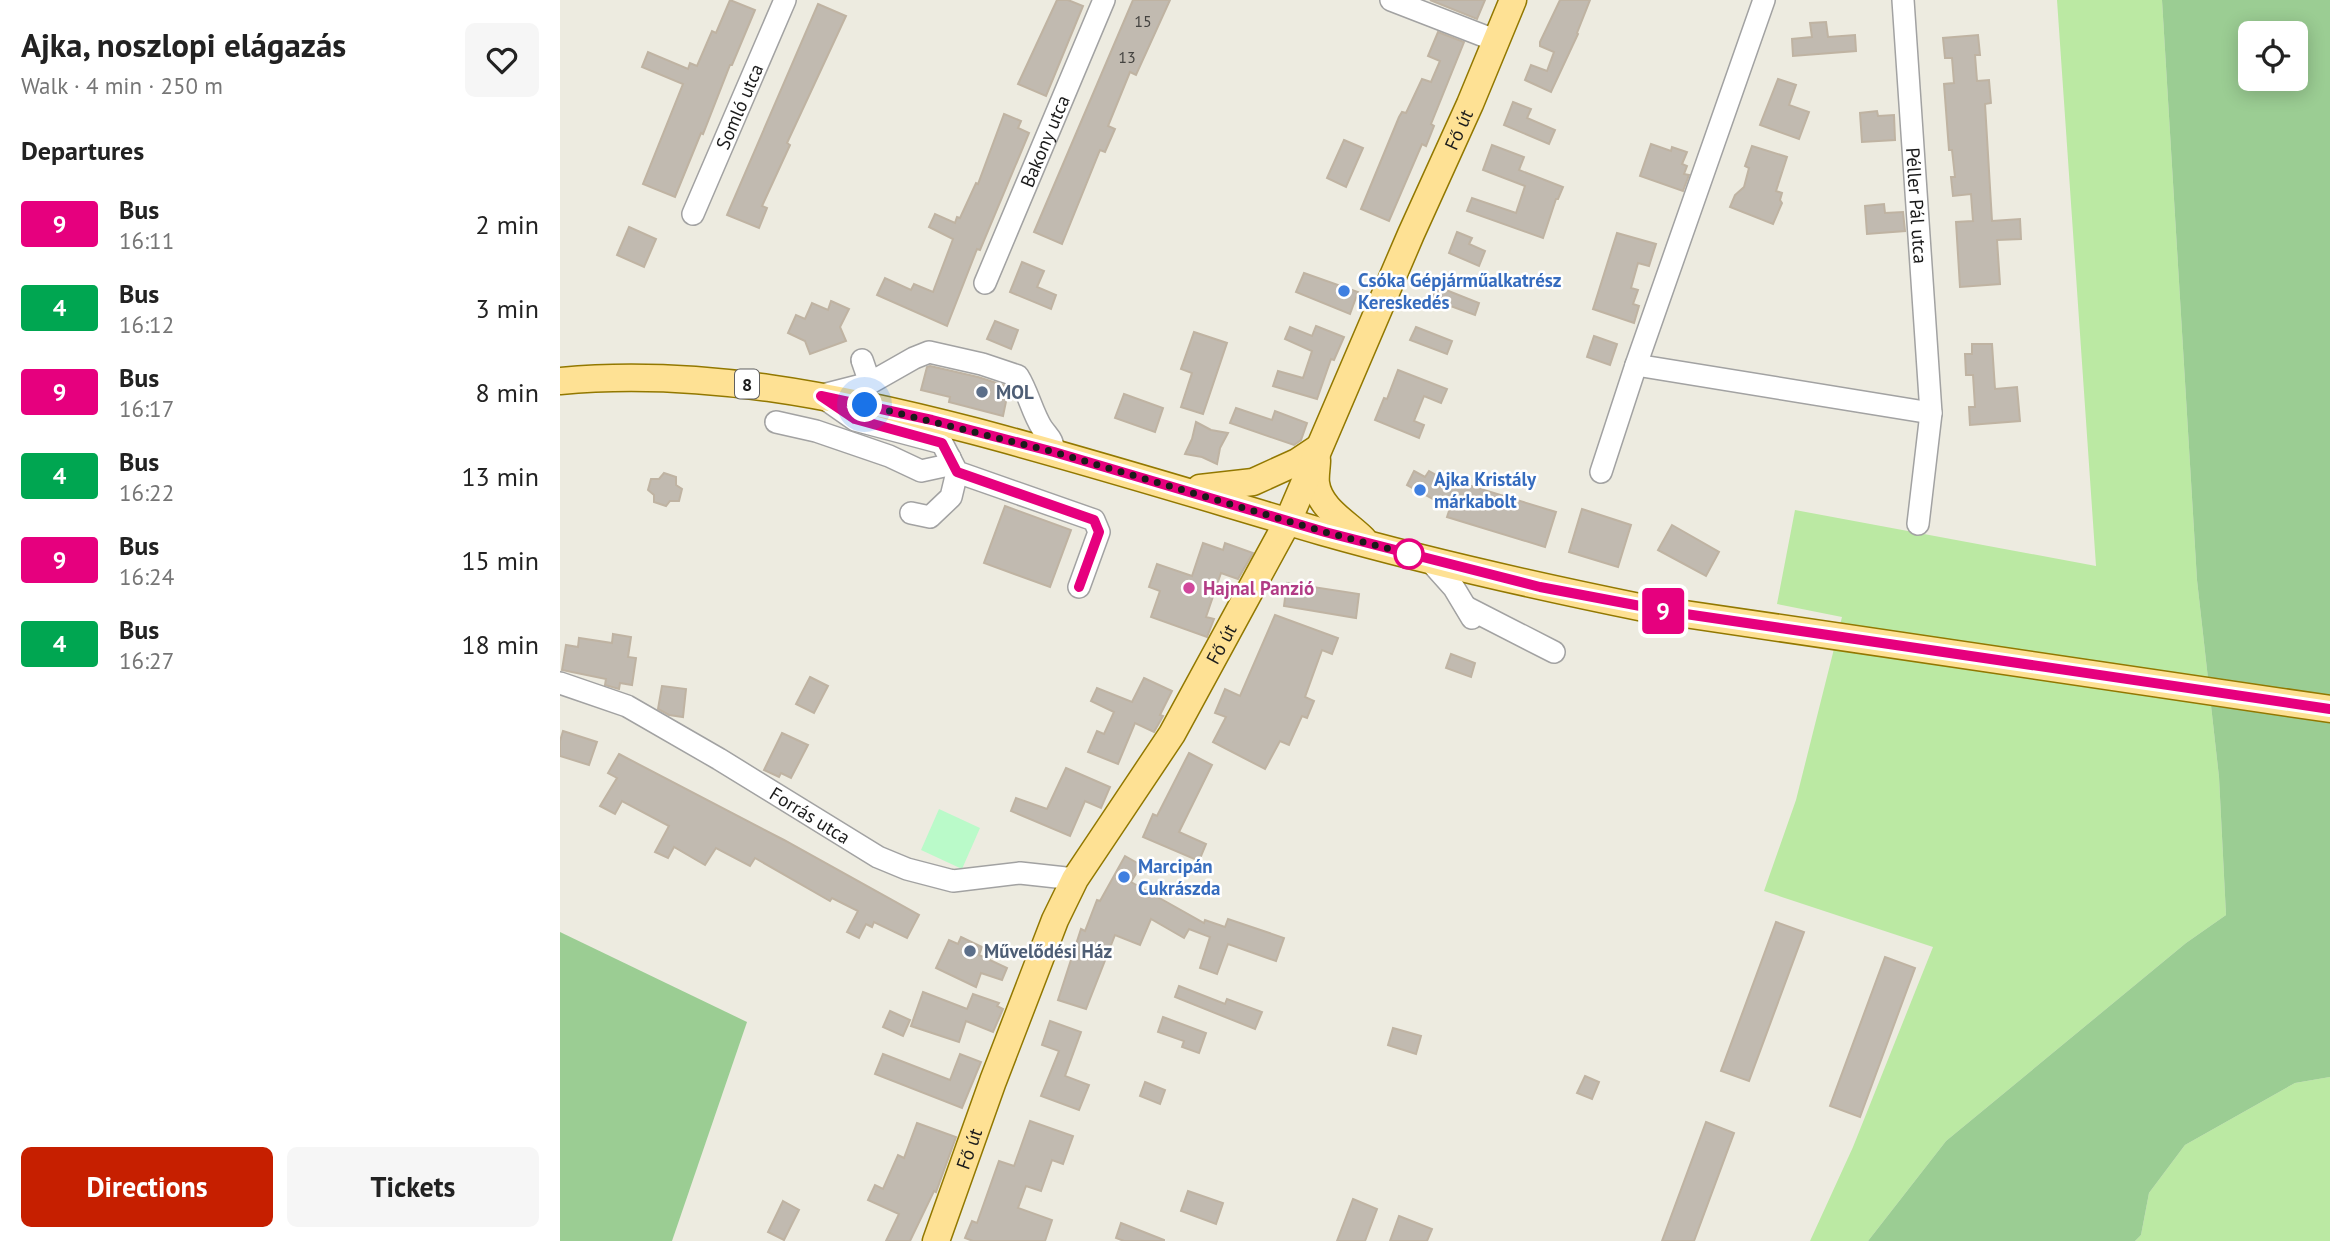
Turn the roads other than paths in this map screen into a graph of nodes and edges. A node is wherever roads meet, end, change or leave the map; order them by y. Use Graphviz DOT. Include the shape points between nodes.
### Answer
graph roads {
  1 [pos="786,0"];
  2 [pos="1104,0"];
  3 [pos="1391,0"];
  4 [pos="1513,0"];
  5 [pos="1765,0"];
  6 [pos="1903,0"];
  7 [pos="1497,41"];
  8 [pos="693,214"];
  9 [pos="985,283"];
  10 [pos="862,360"];
  11 [pos="1636,365"];
  12 [pos="560,381"];
  13 [pos="870,383"];
  14 [pos="821,396"];
  15 [pos="1931,413"];
  16 [pos="776,422"];
  17 [pos="1318,448"];
  18 [pos="1054,452"];
  19 [pos="953,465"];
  20 [pos="1601,472"];
  21 [pos="1190,491"];
  22 [pos="911,513"];
  23 [pos="1287,521"];
  24 [pos="1918,524"];
  25 [pos="1367,542"];
  26 [pos="1428,559"];
  27 [pos="1079,587"];
  28 [pos="1554,652"];
  29 [pos="560,683"];
  30 [pos="2330,709"];
  31 [pos="1076,879"];
  32 [pos="936,1241"];
  1 -- 8 [label="street, Somló utca"];
  2 -- 9 [label="street, Bakony utca"];
  3 -- 7 [label="street"];
  4 -- 7 [label="main road, Fő út"];
  5 -- 11 [label="street"];
  6 -- 15 [label="street, Péller Pál utca"];
  7 -- 17 [label="main road, Fő út"];
  10 -- 13 [label="street"];
  11 -- 15 [label="street"];
  11 -- 20 [label="street"];
  12 -- 14 [label="main road, 8" via="734,382"];
  13 -- 14 [label="street"];
  13 -- 18 [label="street" via="929,352 1018,376 1042,428 1052,438"];
  14 -- 18 [label="main road, 8"];
  14 -- 19 [label="street" via="855,419 942,443"];
  15 -- 24 [label="street, Péller Pál utca"];
  16 -- 19 [label="street" via="816,431 921,471"];
  17 -- 21 [label="main road" via="1253,482"];
  17 -- 23 [label="main road, Fő út"];
  17 -- 25 [label="main road" via="1315,485 1334,515"];
  18 -- 21 [label="main road, 8"];
  19 -- 22 [label="street" via="951,497 930,517"];
  19 -- 27 [label="street" via="1094,520 1099,532"];
  21 -- 23 [label="main road, 8"];
  23 -- 25 [label="main road, 8"];
  23 -- 31 [label="main road, Fő út" via="1172,734"];
  25 -- 26 [label="main road, 8"];
  26 -- 28 [label="street" via="1469,613"];
  26 -- 30 [label="main road, 8" via="1658,610"];
  29 -- 31 [label="street, Forrás utca" via="627,706 878,857 907,869 953,881 1020,873"];
  31 -- 32 [label="main road, Fő út" via="1029,985"];
}
